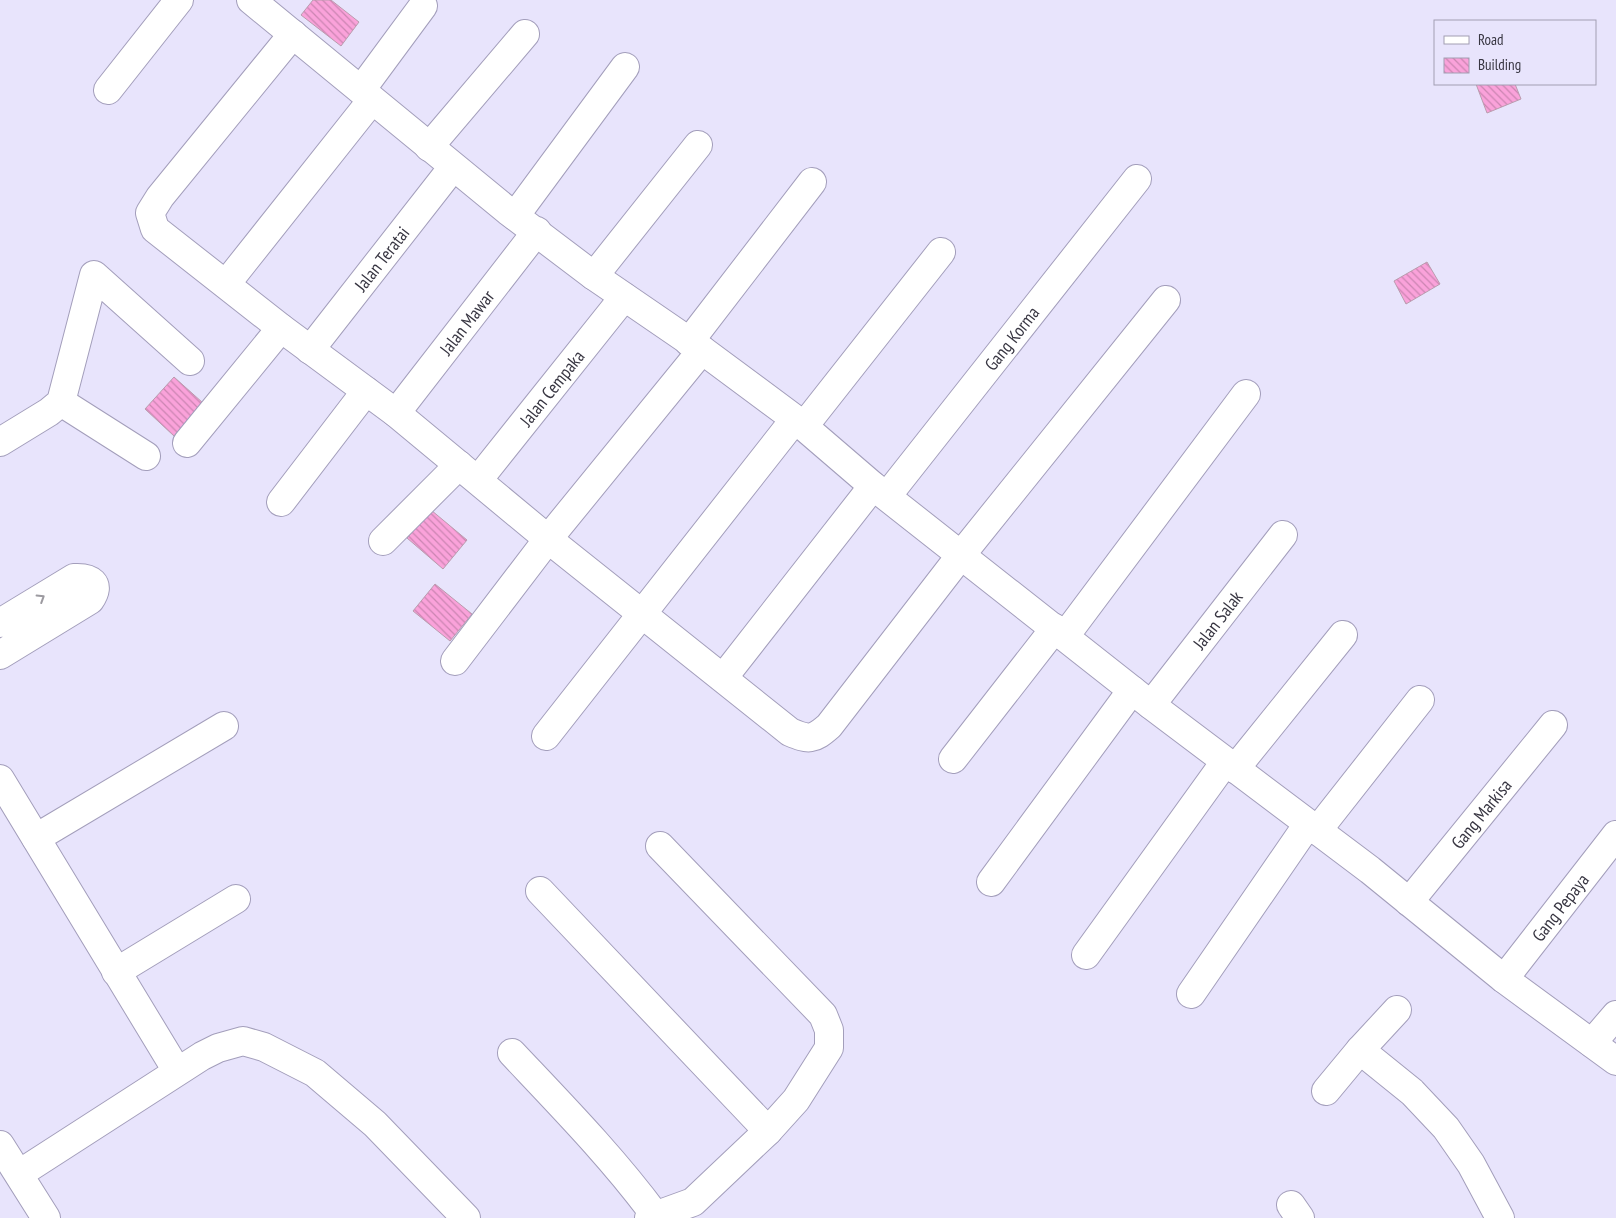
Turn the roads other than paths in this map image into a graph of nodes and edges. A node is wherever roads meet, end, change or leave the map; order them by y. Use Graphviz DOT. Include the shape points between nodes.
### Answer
graph roads {
  1 [pos="179,0"];
  2 [pos="251,0"];
  3 [pos="423,6"];
  4 [pos="293,34"];
  5 [pos="525,34"];
  6 [pos="624,67"];
  7 [pos="108,90"];
  8 [pos="366,95"];
  9 [pos="698,146"];
  10 [pos="429,147"];
  11 [pos="454,167"];
  12 [pos="1137,179"];
  13 [pos="812,182"];
  14 [pos="514,216"];
  15 [pos="537,232"];
  16 [pos="941,252"];
  17 [pos="594,276"];
  18 [pos="226,284"];
  19 [pos="624,296"];
  20 [pos="1166,300"];
  21 [pos="281,328"];
  22 [pos="695,346"];
  23 [pos="310,350"];
  24 [pos="190,361"];
  25 [pos="366,392"];
  26 [pos="1246,394"];
  27 [pos="60,402"];
  28 [pos="396,414"];
  29 [pos="800,422"];
  30 [pos="0,442"];
  31 [pos="186,443"];
  32 [pos="146,456"];
  33 [pos="469,473"];
  34 [pos="880,491"];
  35 [pos="281,502"];
  36 [pos="1283,536"];
  37 [pos="548,539"];
  38 [pos="384,542"];
  39 [pos="961,555"];
  40 [pos="641,614"];
  41 [pos="0,623"];
  42 [pos="1060,632"];
  43 [pos="1343,635"];
  44 [pos="0,655"];
  45 [pos="455,661"];
  46 [pos="723,678"];
  47 [pos="1142,698"];
  48 [pos="1420,700"];
  49 [pos="1553,725"];
  50 [pos="224,726"];
  51 [pos="546,736"];
  52 [pos="953,759"];
  53 [pos="1230,766"];
  54 [pos="0,779"];
  55 [pos="1312,827"];
  56 [pos="1616,835"];
  57 [pos="36,838"];
  58 [pos="660,846"];
  59 [pos="991,882"];
  60 [pos="540,891"];
  61 [pos="236,899"];
  62 [pos="1409,902"];
  63 [pos="1086,955"];
  64 [pos="116,972"];
  65 [pos="1504,978"];
  66 [pos="1191,994"];
  67 [pos="1397,1010"];
  68 [pos="1616,1015"];
  69 [pos="1592,1043"];
  70 [pos="1360,1050"];
  71 [pos="512,1053"];
  72 [pos="1616,1061"];
  73 [pos="178,1071"];
  74 [pos="1326,1091"];
  75 [pos="768,1131"];
  76 [pos="0,1144"];
  77 [pos="19,1174"];
  78 [pos="652,1217"];
  79 [pos="46,1218"];
  80 [pos="466,1218"];
  81 [pos="1500,1218"];
  1 -- 7 [label="street"];
  2 -- 4 [label="street"];
  3 -- 8 [label="street"];
  4 -- 8 [label="street"];
  4 -- 18 [label="street" via="150,213 154,229"];
  5 -- 10 [label="street"];
  6 -- 14 [label="street"];
  8 -- 10 [label="street"];
  8 -- 18 [label="street"];
  9 -- 17 [label="street"];
  10 -- 11 [label="street"];
  11 -- 14 [label="street"];
  11 -- 23 [label="street, Jalan Teratai"];
  12 -- 34 [label="street, Gang Korma"];
  13 -- 22 [label="street"];
  14 -- 15 [label="street"];
  15 -- 17 [label="street"];
  15 -- 28 [label="street, Jalan Mawar"];
  16 -- 29 [label="street"];
  17 -- 19 [label="street"];
  18 -- 21 [label="street"];
  19 -- 22 [label="street"];
  19 -- 33 [label="street, Jalan Cempaka"];
  20 -- 39 [label="street"];
  21 -- 23 [label="street"];
  21 -- 31 [label="street"];
  22 -- 29 [label="street"];
  22 -- 37 [label="street"];
  23 -- 25 [label="street"];
  24 -- 27 [label="street" via="94,275"];
  25 -- 28 [label="street"];
  25 -- 35 [label="street"];
  26 -- 42 [label="street"];
  27 -- 30 [label="street"];
  27 -- 32 [label="street"];
  28 -- 33 [label="street"];
  29 -- 34 [label="street"];
  29 -- 40 [label="street"];
  33 -- 37 [label="street"];
  33 -- 38 [label="street, Jalan Cempaka"];
  34 -- 39 [label="street"];
  34 -- 46 [label="street, Gang Korma"];
  36 -- 47 [label="street, Jalan Salak"];
  37 -- 40 [label="street"];
  37 -- 45 [label="street"];
  39 -- 42 [label="street"];
  39 -- 46 [label="street" via="820,735 806,739 790,732"];
  40 -- 46 [label="street"];
  40 -- 51 [label="street"];
  41 -- 44 [label="street, one-way" via="74,578 89,579 95,587 95,594 90,600"];
  42 -- 47 [label="street"];
  42 -- 52 [label="street"];
  43 -- 53 [label="street"];
  47 -- 53 [label="street"];
  47 -- 59 [label="street, Jalan Salak"];
  48 -- 55 [label="street"];
  49 -- 62 [label="street, Gang Markisa"];
  50 -- 57 [label="street"];
  53 -- 55 [label="street"];
  53 -- 63 [label="street"];
  54 -- 57 [label="street"];
  55 -- 62 [label="street"];
  55 -- 66 [label="street"];
  56 -- 65 [label="street, Gang Pepaya"];
  57 -- 64 [label="street"];
  58 -- 75 [label="street" via="823,1015 829,1030 829,1048 796,1100"];
  60 -- 75 [label="street"];
  61 -- 64 [label="street"];
  62 -- 65 [label="street"];
  64 -- 73 [label="street"];
  65 -- 69 [label="street"];
  67 -- 70 [label="street"];
  68 -- 69 [label="street"];
  69 -- 72 [label="street"];
  70 -- 74 [label="street"];
  70 -- 81 [label="street" via="1412,1092 1446,1128 1471,1164"];
  71 -- 78 [label="street" via="632,1184"];
  73 -- 77 [label="street"];
  73 -- 80 [label="street" via="218,1048 243,1041 315,1073 374,1124"];
  75 -- 78 [label="street" via="693,1202"];
  76 -- 77 [label="street"];
  77 -- 79 [label="street"];
}
